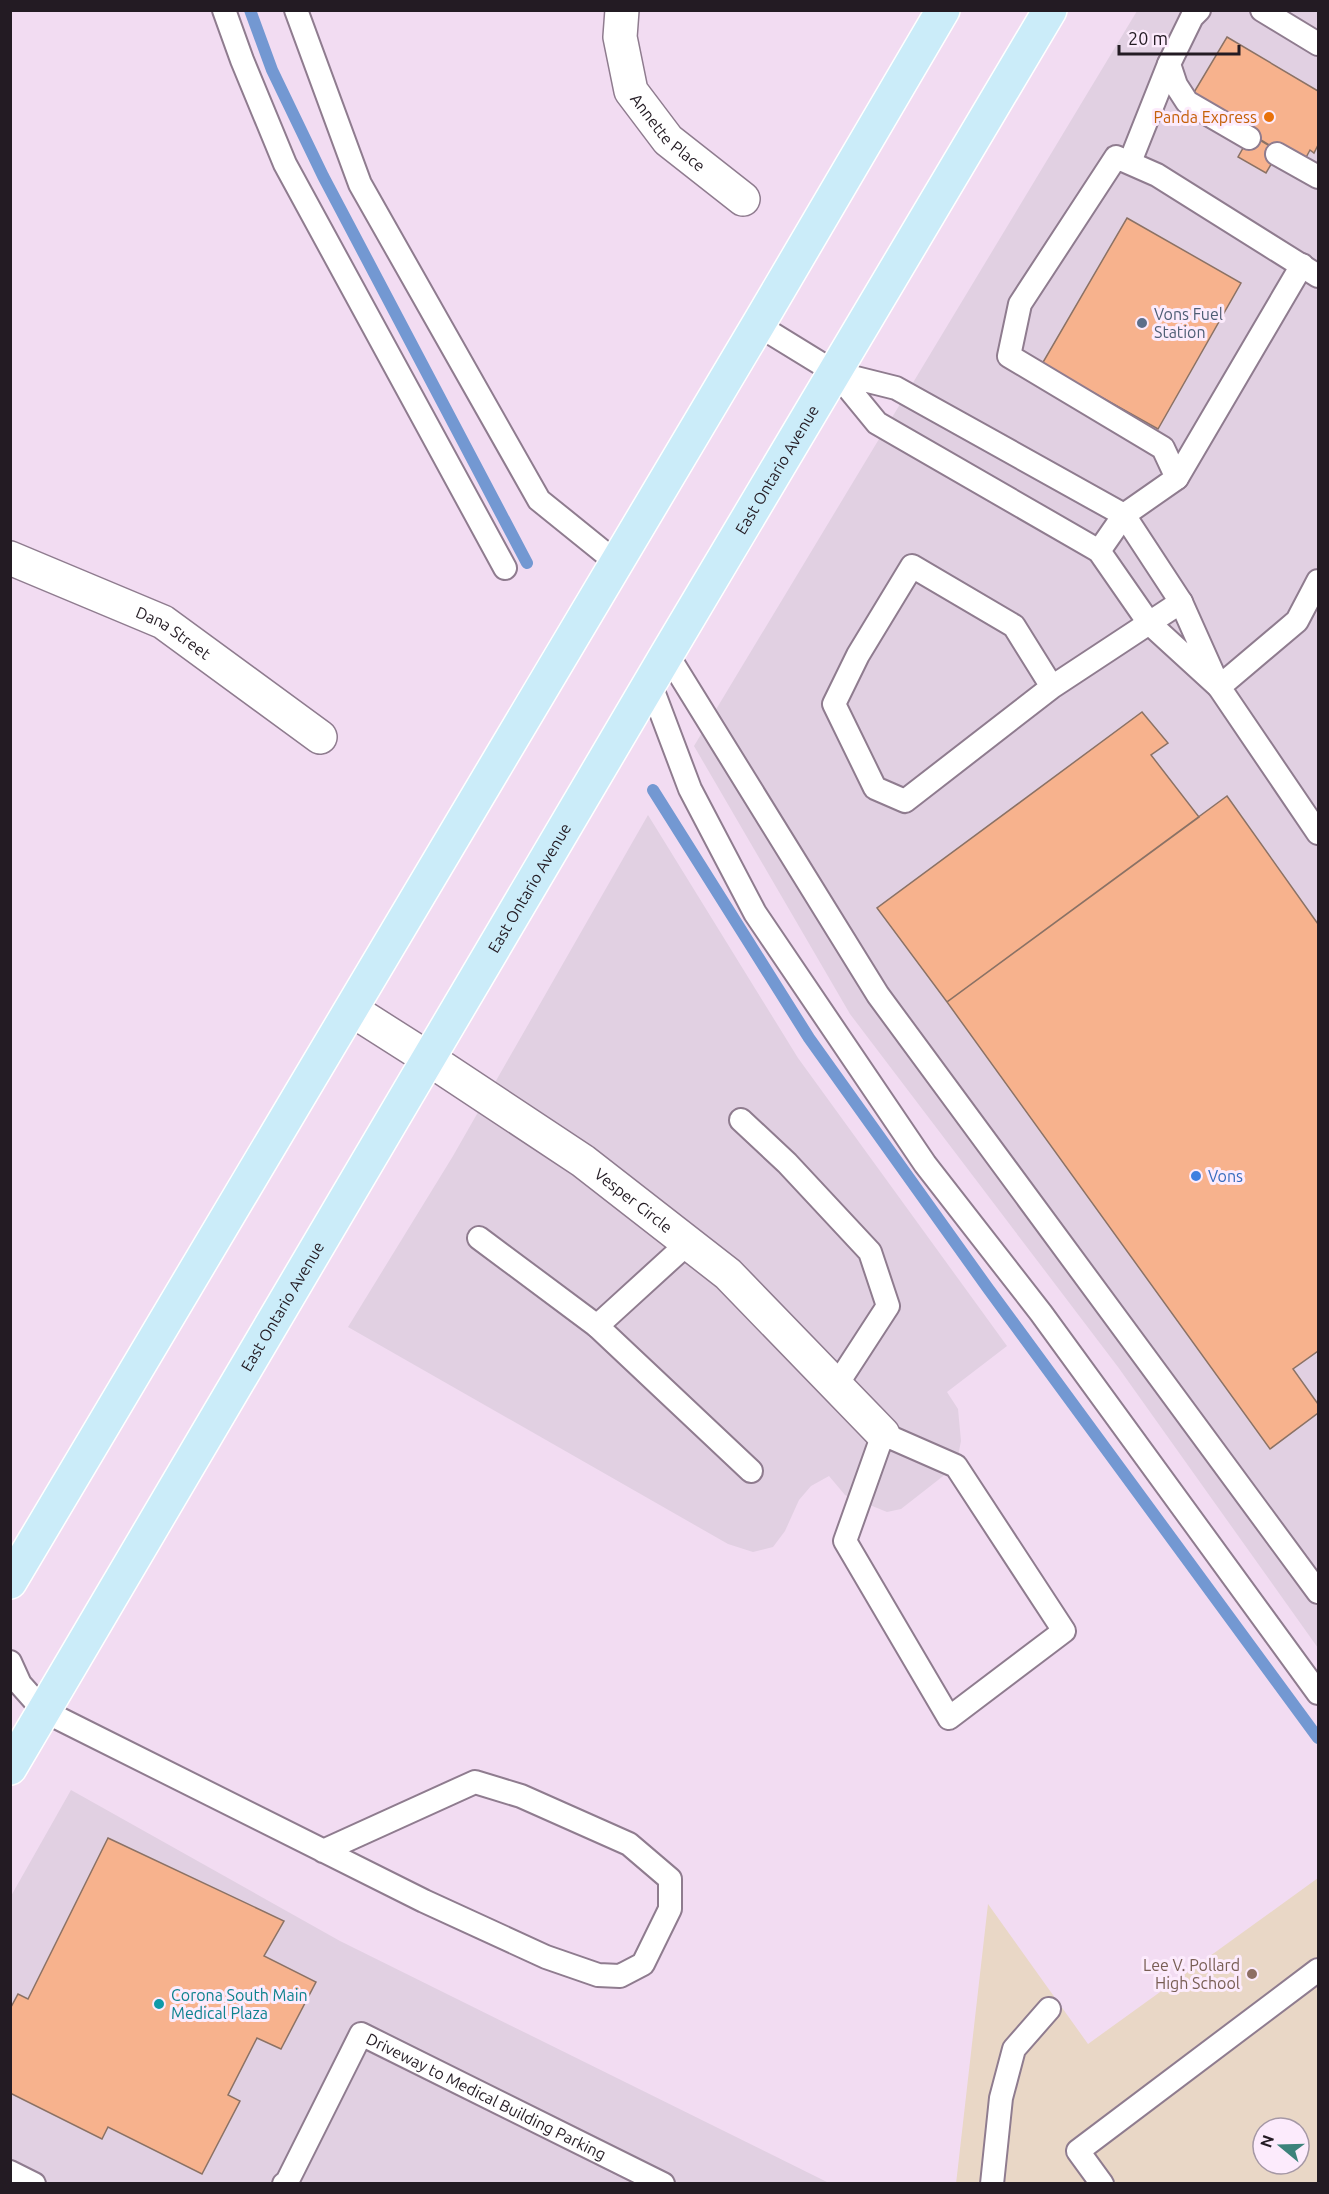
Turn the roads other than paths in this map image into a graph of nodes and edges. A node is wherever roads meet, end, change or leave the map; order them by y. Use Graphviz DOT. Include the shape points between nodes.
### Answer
graph roads {
  1 [pos="224,10"];
  2 [pos="296,10"];
  3 [pos="622,10"];
  4 [pos="943,10"];
  5 [pos="1050,10"];
  6 [pos="1199,10"];
  7 [pos="1262,10"];
  8 [pos="1318,44"];
  9 [pos="1169,64"];
  10 [pos="1249,138"];
  11 [pos="1277,153"];
  12 [pos="1130,162"];
  13 [pos="1318,177"];
  14 [pos="743,199"];
  15 [pos="1310,270"];
  16 [pos="758,326"];
  17 [pos="836,373"];
  18 [pos="1178,478"];
  19 [pos="1124,515"];
  20 [pos="1099,551"];
  21 [pos="10,558"];
  22 [pos="617,563"];
  23 [pos="505,568"];
  24 [pos="1318,581"];
  25 [pos="1181,602"];
  26 [pos="1149,623"];
  27 [pos="667,654"];
  28 [pos="650,683"];
  29 [pos="1052,687"];
  30 [pos="1219,687"];
  31 [pos="320,737"];
  32 [pos="1318,833"];
  33 [pos="352,1010"];
  34 [pos="429,1059"];
  35 [pos="741,1120"];
  36 [pos="479,1238"];
  37 [pos="688,1243"];
  38 [pos="597,1326"];
  39 [pos="836,1386"];
  40 [pos="883,1434"];
  41 [pos="751,1471"];
  42 [pos="10,1582"];
  43 [pos="1318,1593"];
  44 [pos="10,1662"];
  45 [pos="1318,1693"];
  46 [pos="44,1711"];
  47 [pos="10,1768"];
  48 [pos="323,1851"];
  49 [pos="1318,1970"];
  50 [pos="1049,2009"];
  51 [pos="10,2172"];
  52 [pos="287,2183"];
  53 [pos="34,2184"];
  54 [pos="663,2184"];
  55 [pos="992,2184"];
  56 [pos="1102,2184"];
  1 -- 23 [label="lane" via="285,164"];
  2 -- 22 [label="lane" via="360,184 539,500"];
  3 -- 14 [label="street, Annette Place" via="620,37 631,92 668,140"];
  4 -- 16 [label="main road"];
  5 -- 17 [label="main road, East Ontario Avenue"];
  6 -- 9 [label="lane"];
  7 -- 8 [label="lane"];
  9 -- 10 [label="lane" via="1187,102"];
  9 -- 12 [label="lane"];
  11 -- 13 [label="lane"];
  12 -- 15 [label="lane"];
  12 -- 18 [label="lane" via="1116,157 1020,304 1009,356 1163,448"];
  15 -- 18 [label="lane"];
  16 -- 17 [label="lane"];
  16 -- 22 [label="main road"];
  17 -- 19 [label="lane" via="896,388"];
  17 -- 20 [label="lane" via="877,423"];
  17 -- 27 [label="main road, East Ontario Avenue"];
  18 -- 19 [label="lane"];
  19 -- 20 [label="lane"];
  19 -- 25 [label="lane"];
  20 -- 26 [label="lane"];
  21 -- 31 [label="street, Dana Street" via="163,622"];
  22 -- 33 [label="main road"];
  24 -- 30 [label="lane" via="1297,621"];
  25 -- 26 [label="lane"];
  25 -- 30 [label="lane"];
  26 -- 29 [label="lane"];
  26 -- 30 [label="lane"];
  27 -- 28 [label="main road, East Ontario Avenue"];
  27 -- 43 [label="lane" via="878,995"];
  28 -- 34 [label="main road, East Ontario Avenue"];
  28 -- 45 [label="lane" via="690,789 762,923 925,1164 1041,1313"];
  29 -- 29 [label="lane" via="905,801 875,788 834,704 858,655 912,566 1014,626"];
  30 -- 32 [label="lane"];
  33 -- 34 [label="street, Vesper Circle"];
  33 -- 42 [label="main road"];
  34 -- 37 [label="street, Vesper Circle" via="583,1161"];
  34 -- 46 [label="main road, East Ontario Avenue"];
  35 -- 39 [label="lane" via="788,1163 870,1252 888,1306"];
  36 -- 38 [label="lane"];
  37 -- 38 [label="lane"];
  37 -- 39 [label="street, Vesper Circle" via="728,1274"];
  38 -- 41 [label="lane"];
  39 -- 40 [label="street, Vesper Circle"];
  40 -- 40 [label="lane" via="845,1541 949,1718 1064,1631 956,1466"];
  44 -- 46 [label="lane" via="20,1684"];
  46 -- 47 [label="main road, East Ontario Avenue"];
  46 -- 48 [label="lane"];
  48 -- 48 [label="lane" via="546,1957 598,1975 620,1976 643,1964 670,1909 670,1879 629,1844 521,1796 475,1782"];
  49 -- 56 [label="lane" via="1078,2151"];
  50 -- 55 [label="lane" via="1014,2049 1001,2098"];
  51 -- 53 [label="lane"];
  52 -- 54 [label="lane, Driveway to Medical Building Parking" via="361,2034"];
}
